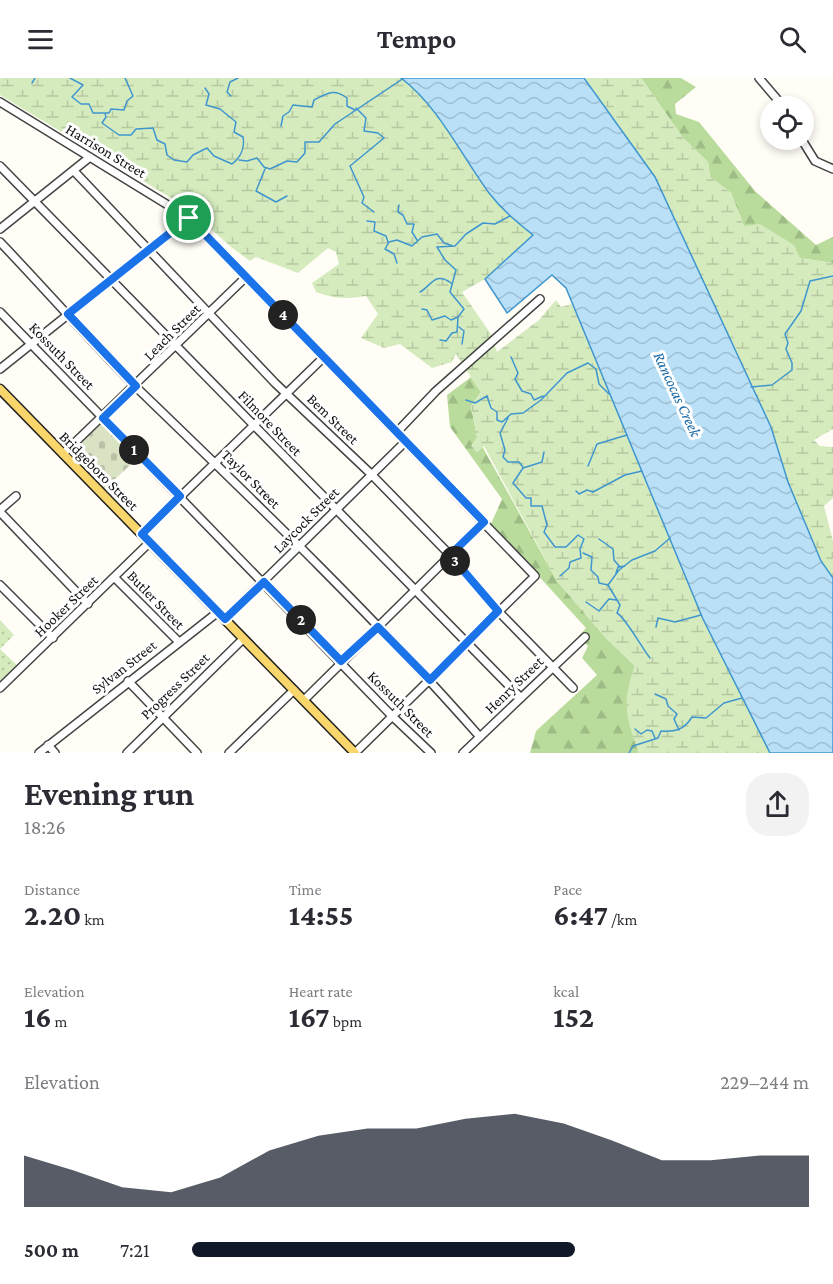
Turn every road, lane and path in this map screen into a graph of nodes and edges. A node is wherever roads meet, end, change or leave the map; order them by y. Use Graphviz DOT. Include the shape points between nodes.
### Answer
graph roads {
  1 [pos="759,78"];
  2 [pos="774,96"];
  3 [pos="0,102"];
  4 [pos="808,150"];
  5 [pos="90,157"];
  6 [pos="0,166"];
  7 [pos="833,169"];
  8 [pos="74,171"];
  9 [pos="35,199"];
  10 [pos="189,218"];
  11 [pos="0,229"];
  12 [pos="0,243"];
  13 [pos="150,249"];
  14 [pos="246,277"];
  15 [pos="112,278"];
  16 [pos="540,299"];
  17 [pos="0,312"];
  18 [pos="68,314"];
  19 [pos="208,314"];
  20 [pos="31,343"];
  21 [pos="177,345"];
  22 [pos="324,357"];
  23 [pos="0,369"];
  24 [pos="136,386"];
  25 [pos="0,389"];
  26 [pos="286,392"];
  27 [pos="103,418"];
  28 [pos="254,427"];
  29 [pos="397,432"];
  30 [pos="406,441"];
  31 [pos="63,454"];
  32 [pos="217,462"];
  33 [pos="371,474"];
  34 [pos="16,496"];
  35 [pos="180,496"];
  36 [pos="334,510"];
  37 [pos="0,511"];
  38 [pos="484,522"];
  39 [pos="142,534"];
  40 [pos="150,542"];
  41 [pos="298,546"];
  42 [pos="450,555"];
  43 [pos="114,577"];
  44 [pos="264,582"];
  45 [pos="0,585"];
  46 [pos="415,589"];
  47 [pos="88,604"];
  48 [pos="498,611"];
  49 [pos="221,616"];
  50 [pos="378,627"];
  51 [pos="585,637"];
  52 [pos="53,638"];
  53 [pos="243,639"];
  54 [pos="179,642"];
  55 [pos="466,642"];
  56 [pos="341,661"];
  57 [pos="552,666"];
  58 [pos="430,680"];
  59 [pos="128,681"];
  60 [pos="0,688"];
  61 [pos="573,688"];
  62 [pos="294,690"];
  63 [pos="521,698"];
  64 [pos="304,700"];
  65 [pos="392,716"];
  66 [pos="163,717"];
  67 [pos="480,737"];
  68 [pos="48,745"];
  69 [pos="39,753"];
  70 [pos="55,753"];
  71 [pos="127,753"];
  72 [pos="197,753"];
  73 [pos="229,753"];
  74 [pos="355,753"];
  75 [pos="431,753"];
  76 [pos="463,753"];
  1 -- 2 [label="street"];
  3 -- 5 [label="street, Harrison Street"];
  4 -- 7 [label="street" via="815,162"];
  5 -- 8 [label="street"];
  5 -- 10 [label="street, Harrison Street"];
  6 -- 9 [label="street, Filmore Street"];
  8 -- 9 [label="street"];
  8 -- 13 [label="street, Bem Street"];
  9 -- 11 [label="street"];
  9 -- 15 [label="street, Filmore Street"];
  10 -- 13 [label="street"];
  10 -- 14 [label="street, Harrison Street"];
  12 -- 18 [label="street, Taylor Street"];
  13 -- 15 [label="street"];
  13 -- 19 [label="street, Bem Street"];
  14 -- 19 [label="street, Leach Street"];
  14 -- 22 [label="street, Harrison Street"];
  15 -- 18 [label="street"];
  15 -- 21 [label="street, Filmore Street"];
  16 -- 29 [label="street" via="436,391"];
  17 -- 20 [label="street, Kossuth Street"];
  18 -- 20 [label="street"];
  18 -- 24 [label="street, Taylor Street"];
  19 -- 21 [label="street, Leach Street"];
  19 -- 26 [label="street, Bem Street"];
  20 -- 23 [label="street"];
  20 -- 27 [label="street, Kossuth Street"];
  21 -- 24 [label="street, Leach Street"];
  21 -- 28 [label="street, Filmore Street"];
  22 -- 26 [label="street"];
  22 -- 29 [label="street, Harrison Street"];
  24 -- 27 [label="street, Leach Street"];
  24 -- 32 [label="street, Taylor Street"];
  25 -- 31 [label="main road, Bridgeboro Street"];
  26 -- 28 [label="street"];
  26 -- 33 [label="street, Bem Street"];
  27 -- 31 [label="street, Leach Street"];
  27 -- 35 [label="street, Kossuth Street"];
  28 -- 32 [label="street"];
  28 -- 36 [label="street, Filmore Street"];
  29 -- 30 [label="street, Harrison Street"];
  30 -- 33 [label="street, Laycock Street"];
  30 -- 38 [label="street, Harrison Street"];
  31 -- 39 [label="main road, Bridgeboro Street"];
  32 -- 35 [label="street"];
  32 -- 41 [label="street, Taylor Street"];
  33 -- 36 [label="street, Laycock Street"];
  33 -- 42 [label="street, Bem Street"];
  34 -- 37 [label="street"];
  35 -- 39 [label="street"];
  35 -- 44 [label="street, Kossuth Street"];
  36 -- 41 [label="street, Laycock Street"];
  36 -- 46 [label="street, Filmore Street"];
  37 -- 47 [label="street"];
  38 -- 42 [label="street"];
  38 -- 48 [label="street, Harrison Street" via="535,576"];
  39 -- 40 [label="main road, Bridgeboro Street"];
  40 -- 43 [label="street, Hooker Street"];
  40 -- 49 [label="main road, Bridgeboro Street"];
  41 -- 44 [label="street, Laycock Street"];
  41 -- 50 [label="street, Taylor Street"];
  42 -- 46 [label="street"];
  42 -- 48 [label="street, Bem Street"];
  43 -- 47 [label="street, Hooker Street"];
  43 -- 54 [label="street, Butler Street"];
  44 -- 49 [label="street, Laycock Street"];
  44 -- 56 [label="street, Kossuth Street"];
  45 -- 52 [label="street"];
  46 -- 50 [label="street"];
  46 -- 55 [label="street, Filmore Street"];
  47 -- 52 [label="street, Hooker Street"];
  48 -- 55 [label="street"];
  48 -- 57 [label="street, Bem Street"];
  49 -- 53 [label="main road, Bridgeboro Street"];
  49 -- 54 [label="street, Sylvan Street"];
  50 -- 56 [label="street"];
  50 -- 58 [label="street, Taylor Street"];
  51 -- 57 [label="street, Henry Street"];
  52 -- 60 [label="street, Hooker Street"];
  53 -- 62 [label="main road, Bridgeboro Street"];
  53 -- 66 [label="street, Progress Street"];
  54 -- 59 [label="street, Sylvan Street"];
  55 -- 58 [label="street"];
  55 -- 63 [label="street, Filmore Street"];
  56 -- 64 [label="street"];
  56 -- 65 [label="street, Kossuth Street"];
  57 -- 61 [label="street, Bem Street"];
  57 -- 63 [label="street, Henry Street"];
  58 -- 65 [label="street"];
  58 -- 67 [label="street, Taylor Street"];
  59 -- 66 [label="street"];
  59 -- 68 [label="street, Sylvan Street"];
  62 -- 64 [label="main road, Bridgeboro Street"];
  62 -- 73 [label="street"];
  63 -- 67 [label="street, Henry Street"];
  64 -- 74 [label="main road, Bridgeboro Street"];
  65 -- 74 [label="street"];
  65 -- 75 [label="street, Kossuth Street"];
  66 -- 71 [label="street, Progress Street"];
  66 -- 72 [label="street"];
  67 -- 76 [label="street, Henry Street"];
  68 -- 69 [label="street, Sylvan Street"];
  68 -- 70 [label="street"];
}
